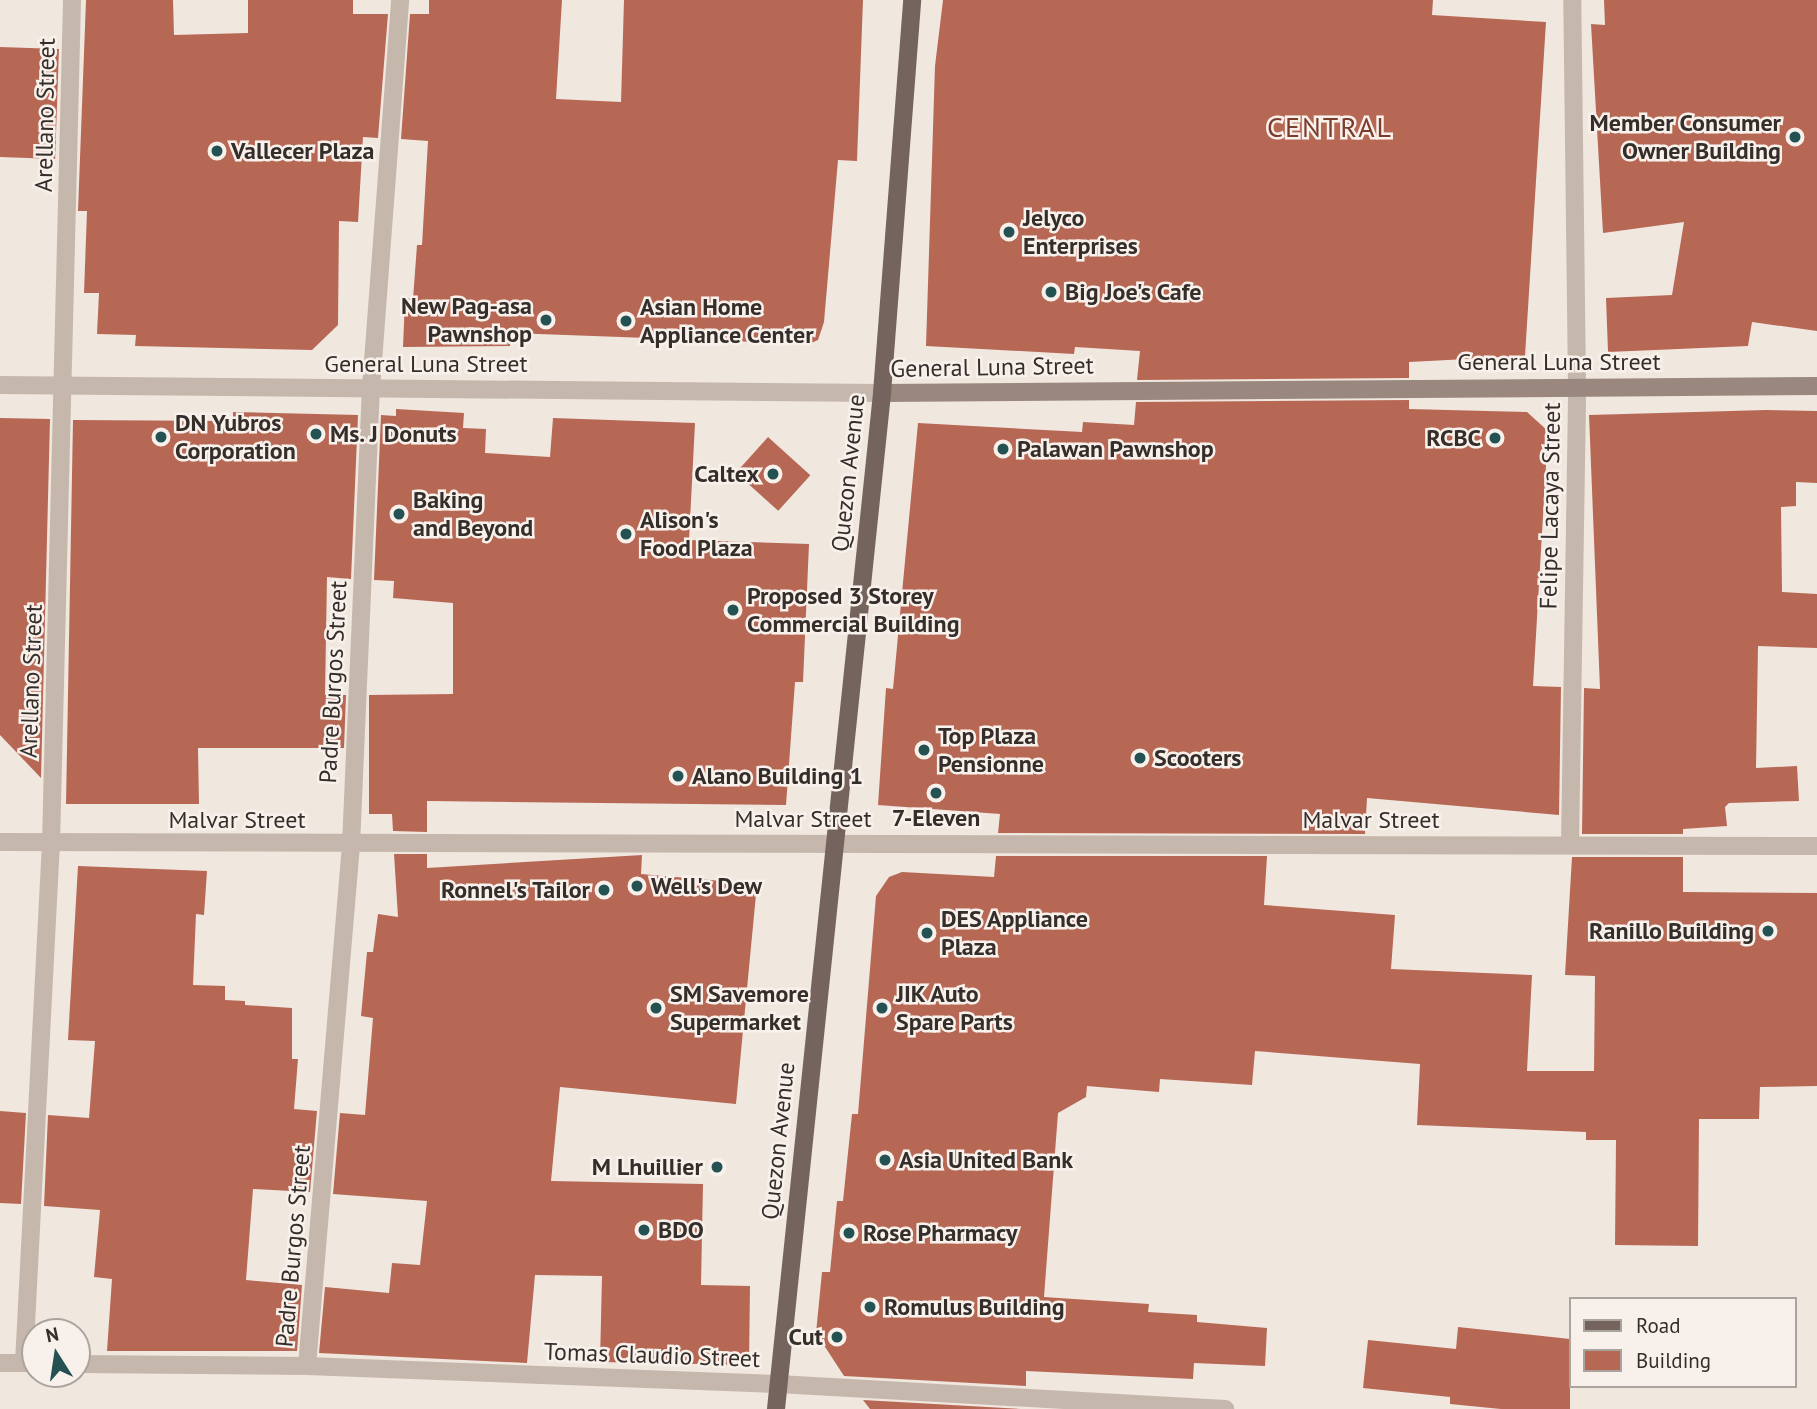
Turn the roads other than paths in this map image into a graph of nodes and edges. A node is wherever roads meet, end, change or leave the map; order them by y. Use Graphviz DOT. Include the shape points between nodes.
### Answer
graph roads {
  1 [pos="72,0"];
  2 [pos="400,0"];
  3 [pos="912,0"];
  4 [pos="1572,0"];
  5 [pos="0,385"];
  6 [pos="63,386"];
  7 [pos="1577,386"];
  8 [pos="1817,386"];
  9 [pos="371,388"];
  10 [pos="882,393"];
  11 [pos="0,842"];
  12 [pos="51,843"];
  13 [pos="833,844"];
  14 [pos="351,845"];
  15 [pos="1570,845"];
  16 [pos="1817,846"];
  17 [pos="31,1318"];
  18 [pos="0,1363"];
  19 [pos="21,1363"];
  20 [pos="91,1364"];
  21 [pos="307,1366"];
  22 [pos="778,1384"];
  23 [pos="1105,1406"];
  24 [pos="776,1409"];
  25 [pos="1225,1409"];
  1 -- 6 [label="street, Arellano Street"];
  2 -- 9 [label="street, Padre Burgos Street"];
  3 -- 10 [label="main road, Quezon Avenue"];
  4 -- 7 [label="street, Felipe Lacaya Street"];
  5 -- 6 [label="street, General Luna Street"];
  6 -- 9 [label="street, General Luna Street"];
  6 -- 12 [label="street, Arellano Street"];
  7 -- 8 [label="street, General Luna Street"];
  7 -- 10 [label="street, General Luna Street"];
  7 -- 15 [label="street, Felipe Lacaya Street"];
  9 -- 10 [label="street, General Luna Street"];
  9 -- 14 [label="street, Padre Burgos Street"];
  10 -- 13 [label="main road, Quezon Avenue"];
  11 -- 12 [label="street, Malvar Street"];
  12 -- 14 [label="street, Malvar Street"];
  12 -- 17 [label="street, Arellano Street"];
  13 -- 14 [label="street, Malvar Street"];
  13 -- 15 [label="street, Malvar Street"];
  13 -- 22 [label="main road, Quezon Avenue"];
  14 -- 21 [label="street, Padre Burgos Street"];
  15 -- 16 [label="street, Malvar Street"];
  18 -- 19 [label="street"];
  20 -- 21 [label="street, Tomas Claudio Street"];
  21 -- 22 [label="street, Tomas Claudio Street"];
  22 -- 23 [label="street, Tomas Claudio Street"];
  22 -- 24 [label="main road, Quezon Avenue"];
  23 -- 25 [label="street, Tomas Claudio Street"];
}
